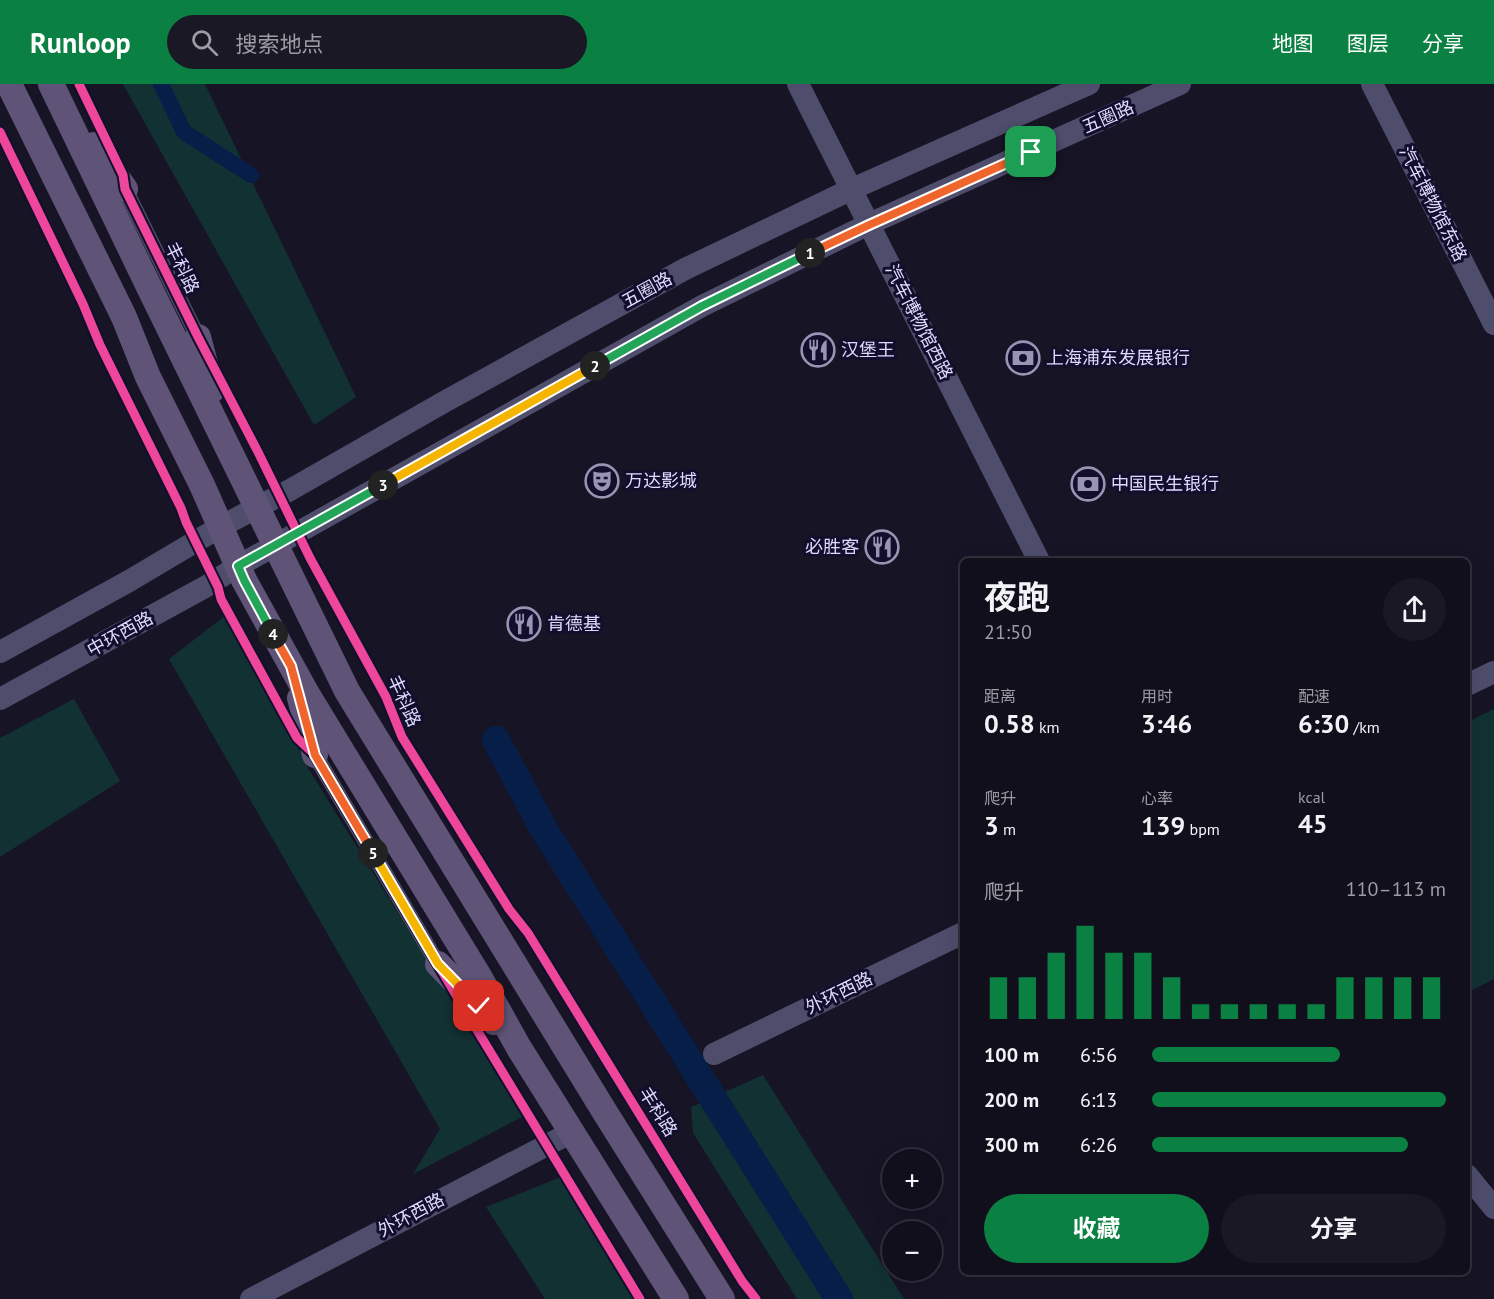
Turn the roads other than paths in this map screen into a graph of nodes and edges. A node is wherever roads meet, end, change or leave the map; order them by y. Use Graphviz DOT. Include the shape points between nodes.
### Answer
graph roads {
  1 [pos="9,84"];
  2 [pos="51,84"];
  3 [pos="798,84"];
  4 [pos="1089,84"];
  5 [pos="1180,84"];
  6 [pos="1372,84"];
  7 [pos="68,118"];
  8 [pos="125,189"];
  9 [pos="852,189"];
  10 [pos="869,225"];
  11 [pos="1494,324"];
  12 [pos="198,337"];
  13 [pos="218,429"];
  14 [pos="257,508"];
  15 [pos="220,527"];
  16 [pos="276,546"];
  17 [pos="1037,558"];
  18 [pos="238,566"];
  19 [pos="0,652"];
  20 [pos="291,666"];
  21 [pos="1494,672"];
  22 [pos="1470,684"];
  23 [pos="0,699"];
  24 [pos="315,755"];
  25 [pos="960,934"];
  26 [pos="438,964"];
  27 [pos="519,1048"];
  28 [pos="714,1053"];
  29 [pos="572,1132"];
  30 [pos="1470,1179"];
  31 [pos="1494,1208"];
  32 [pos="647,1253"];
  33 [pos="251,1299"];
  34 [pos="661,1299"];
  35 [pos="676,1299"];
  36 [pos="722,1299"];
  1 -- 15 [label="main road" via="124,317 148,377"];
  2 -- 7 [label="main road"];
  3 -- 9 [label="street, 汽车博物馆西路"];
  4 -- 9 [label="street, 五圈路"];
  5 -- 10 [label="street, 五圈路"];
  6 -- 11 [label="street, 汽车博物馆东路"];
  7 -- 8 [label="main road" via="86,134"];
  7 -- 13 [label="main road"];
  8 -- 12 [label="street, 丰科路"];
  9 -- 10 [label="street, 汽车博物馆西路"];
  9 -- 14 [label="street, 五圈路" via="685,269"];
  10 -- 16 [label="street, 五圈路" via="702,306"];
  10 -- 17 [label="street, 汽车博物馆西路"];
  12 -- 13 [label="main road" via="215,400"];
  13 -- 14 [label="main road"];
  14 -- 15 [label="street, 五圈路"];
  14 -- 16 [label="main road"];
  15 -- 18 [label="main road"];
  15 -- 19 [label="street"];
  16 -- 18 [label="street, 五圈路"];
  16 -- 36 [label="main road" via="347,691"];
  18 -- 20 [label="main road"];
  18 -- 23 [label="street, 中环西路"];
  20 -- 24 [label="main road"];
  20 -- 27 [label="main road"];
  21 -- 22 [label="street"];
  24 -- 26 [label="street"];
  25 -- 28 [label="street, 外环西路"];
  26 -- 27 [label="main road"];
  27 -- 29 [label="main road"];
  29 -- 32 [label="main road"];
  29 -- 33 [label="street, 外环西路"];
  30 -- 31 [label="street"];
  32 -- 34 [label="main road"];
  32 -- 35 [label="main road"];
}
